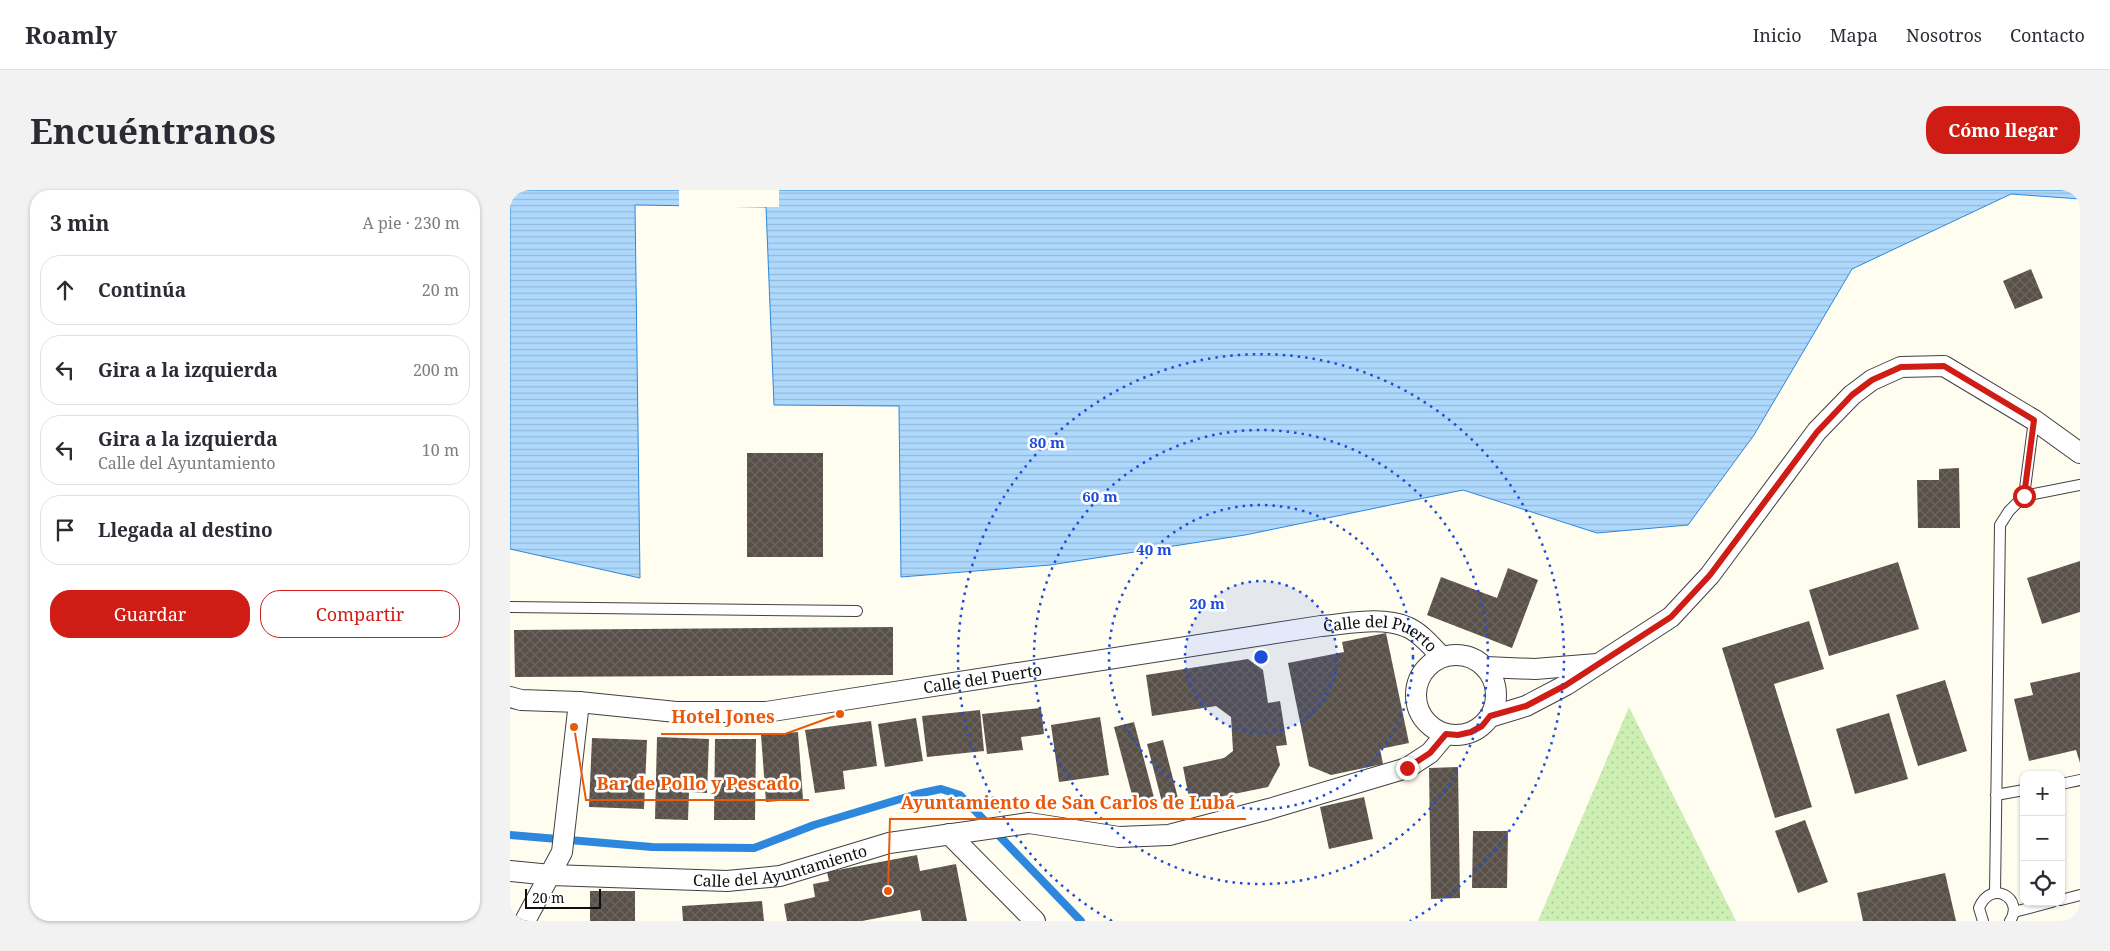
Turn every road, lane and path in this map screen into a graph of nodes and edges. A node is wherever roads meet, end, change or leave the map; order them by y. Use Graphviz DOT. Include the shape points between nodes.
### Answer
graph roads {
  1 [pos="2034,420"];
  2 [pos="2080,453"];
  3 [pos="2080,485"];
  4 [pos="2024,496"];
  5 [pos="510,607"];
  6 [pos="857,611"];
  7 [pos="1442,657"];
  8 [pos="1602,663"];
  9 [pos="1485,667"];
  10 [pos="510,696"];
  11 [pos="579,702"];
  12 [pos="1490,716"];
  13 [pos="1446,734"];
  14 [pos="2080,780"];
  15 [pos="2065,783"];
  16 [pos="2020,791"];
  17 [pos="1996,795"];
  18 [pos="958,832"];
  19 [pos="510,871"];
  20 [pos="550,875"];
  21 [pos="1994,893"];
  22 [pos="2080,895"];
  23 [pos="2065,899"];
  24 [pos="2041,906"];
  25 [pos="2012,916"];
  26 [pos="526,921"];
  27 [pos="1035,921"];
  28 [pos="1983,921"];
  1 -- 2 [label="street"];
  1 -- 4 [label="lane"];
  1 -- 8 [label="street" via="1944,366 1901,367 1872,380 1852,395 1817,432 1710,575 1671,617"];
  3 -- 4 [label="lane"];
  4 -- 17 [label="lane" via="2000,525"];
  5 -- 6 [label="lane"];
  7 -- 9 [label="street" via="1465,656"];
  7 -- 11 [label="street, Calle del Puerto" via="1407,627 1372,621 1321,626 766,712 676,712"];
  7 -- 13 [label="street" via="1422,673 1416,697 1418,709 1425,720"];
  8 -- 9 [label="street" via="1534,669"];
  8 -- 12 [label="street" via="1526,706"];
  9 -- 12 [label="street" via="1493,678 1496,691 1496,704"];
  10 -- 11 [label="street, Calle del Puerto" via="521,700"];
  11 -- 20 [label="street" via="562,852"];
  12 -- 13 [label="street" via="1471,732"];
  13 -- 18 [label="street, Calle del Ayuntamiento" via="1430,753 1407,768 1169,835 1119,837 1030,823"];
  14 -- 15 [label="lane"];
  16 -- 17 [label="lane"];
  17 -- 21 [label="lane"];
  18 -- 20 [label="street, Calle del Ayuntamiento" via="889,843 780,876 727,881"];
  18 -- 27 [label="street"];
  19 -- 20 [label="street, Calle del Ayuntamiento"];
  20 -- 26 [label="street"];
  21 -- 25 [label="lane" via="2009,898"];
  21 -- 28 [label="lane" via="1987,895 1979,908"];
  22 -- 23 [label="lane"];
  24 -- 25 [label="lane"];
}
